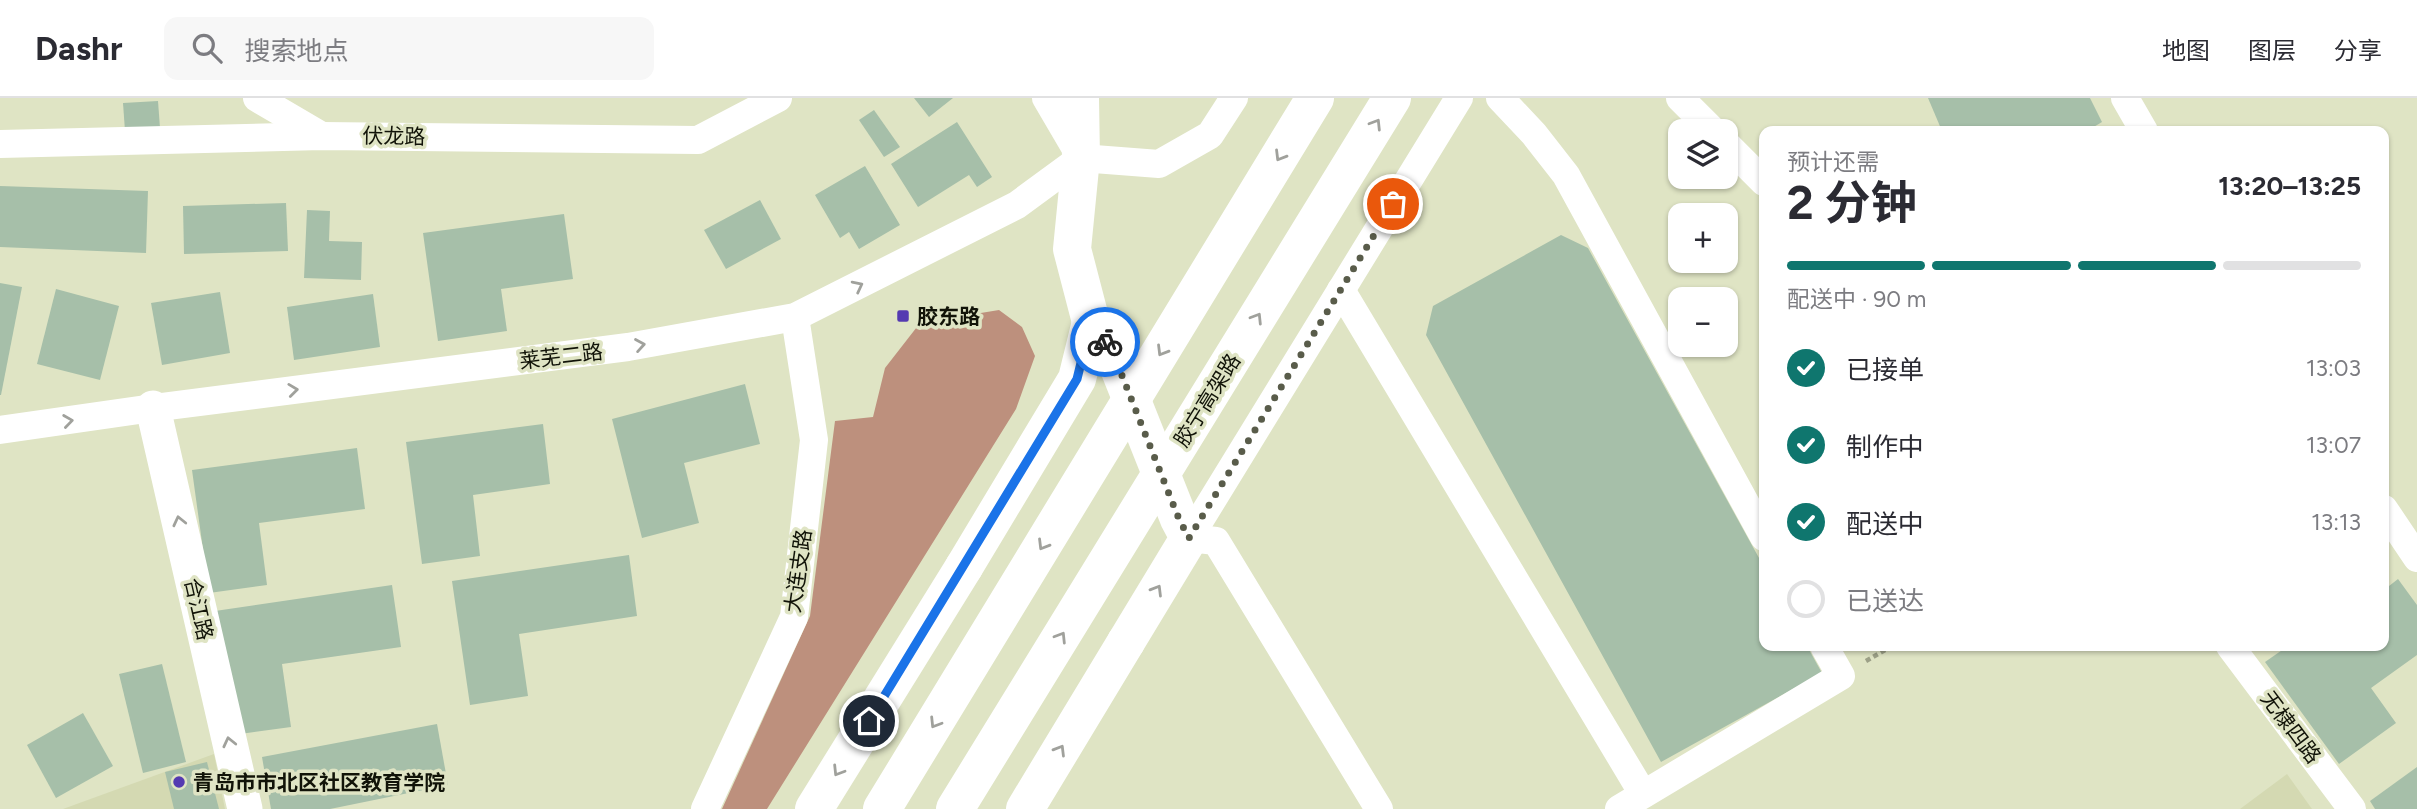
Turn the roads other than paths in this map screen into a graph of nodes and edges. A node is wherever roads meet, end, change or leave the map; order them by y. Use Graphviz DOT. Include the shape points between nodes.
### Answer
graph roads {
  1 [pos="257,98"];
  2 [pos="778,98"];
  3 [pos="1046,98"];
  4 [pos="1080,98"];
  5 [pos="1234,98"];
  6 [pos="1315,98"];
  7 [pos="1392,98"];
  8 [pos="1459,98"];
  9 [pos="1500,98"];
  10 [pos="1680,98"];
  11 [pos="2125,98"];
  12 [pos="1701,119"];
  13 [pos="2141,126"];
  14 [pos="322,136"];
  15 [pos="0,144"];
  16 [pos="1738,156"];
  17 [pos="1081,158"];
  18 [pos="1759,178"];
  19 [pos="1341,290"];
  20 [pos="795,317"];
  21 [pos="1091,322"];
  22 [pos="153,408"];
  23 [pos="0,430"];
  24 [pos="2389,516"];
  25 [pos="1184,528"];
  26 [pos="1759,528"];
  27 [pos="2417,558"];
  28 [pos="1827,651"];
  29 [pos="2234,651"];
  30 [pos="1643,794"];
  31 [pos="245,809"];
  32 [pos="705,809"];
  33 [pos="814,809"];
  34 [pos="882,809"];
  35 [pos="955,809"];
  36 [pos="1025,809"];
  37 [pos="1379,809"];
  38 [pos="1619,809"];
  39 [pos="2352,809"];
  1 -- 14 [label="street"];
  2 -- 14 [label="street, 伏龙路" via="698,140"];
  3 -- 17 [label="street"];
  4 -- 17 [label="main road"];
  5 -- 17 [label="street" via="1210,135 1159,164"];
  6 -- 34 [label="main road, one-way"];
  35 -- 7 [label="main road, 胶宁高架路, one-way"];
  8 -- 19 [label="street"];
  9 -- 26 [label="street" via="1566,175"];
  10 -- 12 [label="street"];
  11 -- 13 [label="street"];
  14 -- 15 [label="street, 伏龙路"];
  16 -- 18 [label="street"];
  20 -- 17 [label="street, 莱芜二路, one-way" via="1017,205"];
  17 -- 21 [label="main road" via="1072,249"];
  19 -- 25 [label="street"];
  19 -- 30 [label="street"];
  22 -- 20 [label="street, 莱芜二路, one-way" via="628,348"];
  20 -- 32 [label="street, 大连支路" via="814,440 794,617"];
  21 -- 25 [label="main road" via="1115,358"];
  21 -- 33 [label="main road, one-way" via="1077,379"];
  23 -- 22 [label="street, 莱芜二路, one-way"];
  31 -- 22 [label="street, 合江路, one-way"];
  24 -- 27 [label="street"];
  36 -- 25 [label="main road, one-way" via="1126,642"];
  25 -- 37 [label="street" via="1216,541"];
  28 -- 30 [label="street" via="1841,676"];
  29 -- 39 [label="street, 无棣四路"];
  30 -- 38 [label="street"];
}
